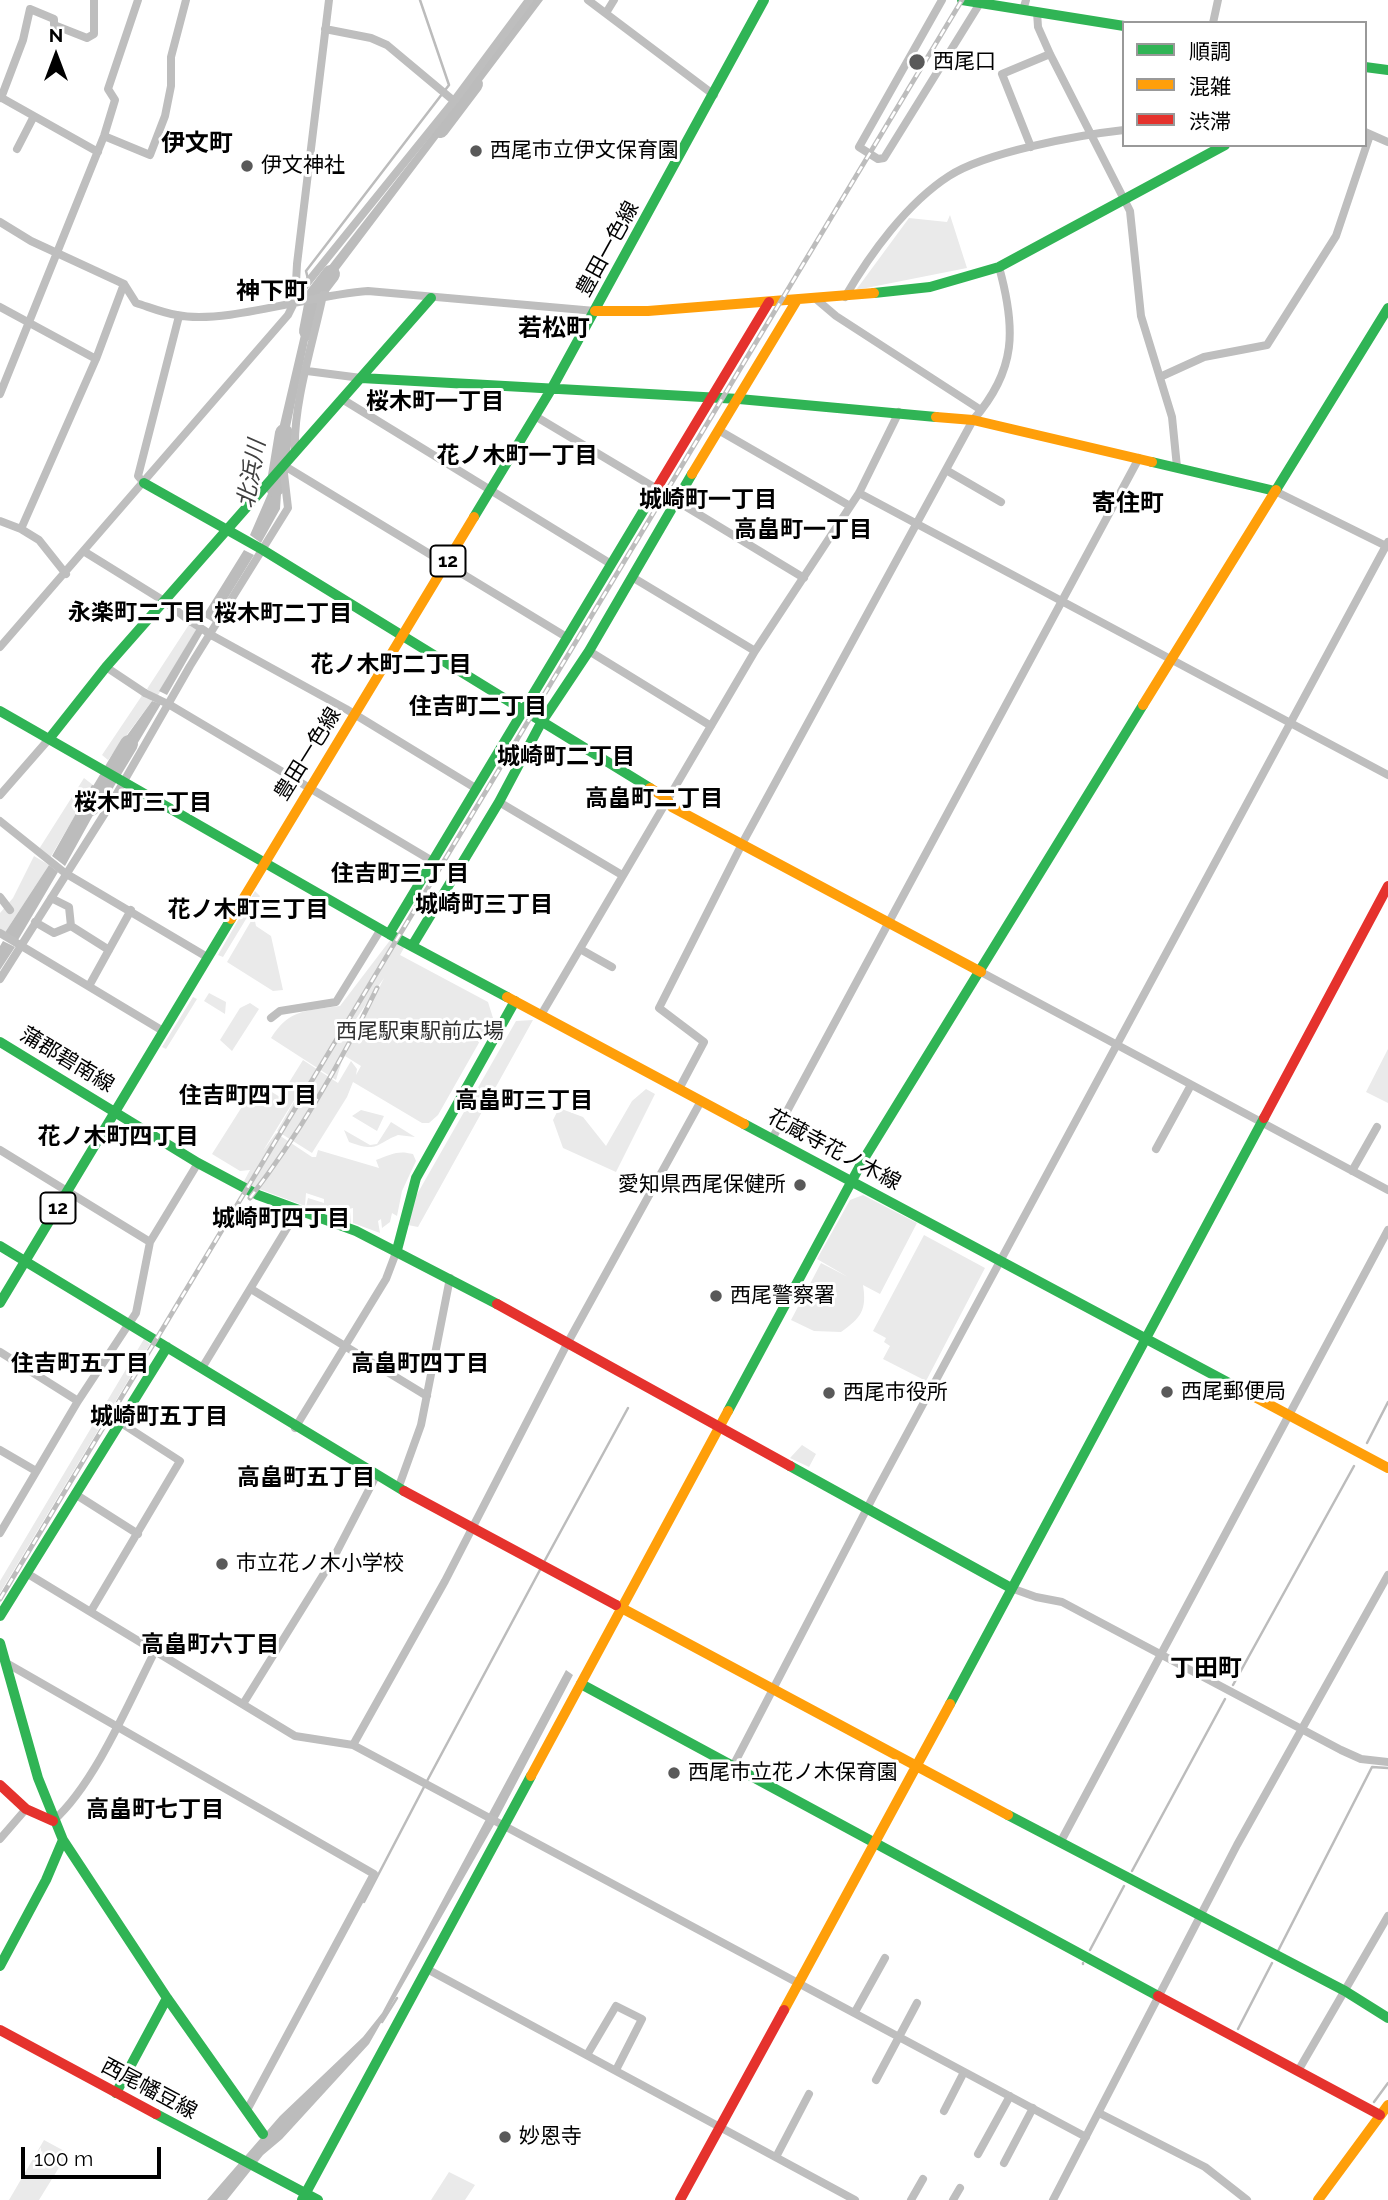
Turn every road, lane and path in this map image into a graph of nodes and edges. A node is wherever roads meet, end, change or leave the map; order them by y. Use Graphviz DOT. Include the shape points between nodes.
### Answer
graph roads {
  1 [pos="94,0"];
  2 [pos="138,0"];
  3 [pos="186,0"];
  4 [pos="328,0"];
  5 [pos="529,0"];
  6 [pos="588,0"];
  7 [pos="614,0"];
  8 [pos="764,0"];
  9 [pos="942,0"];
  10 [pos="962,0"];
  11 [pos="1218,0"];
  12 [pos="982,2"];
  13 [pos="1025,5"];
  14 [pos="1037,12"];
  15 [pos="606,13"];
  16 [pos="1213,21"];
  17 [pos="1122,26"];
  18 [pos="325,29"];
  19 [pos="1050,54"];
  20 [pos="1388,60"];
  21 [pos="1368,69"];
  22 [pos="1388,70"];
  23 [pos="714,94"];
  24 [pos="0,98"];
  25 [pos="454,101"];
  26 [pos="34,116"];
  27 [pos="1122,130"];
  28 [pos="1091,133"];
  29 [pos="1368,133"];
  30 [pos="104,136"];
  31 [pos="1388,142"];
  32 [pos="1031,147"];
  33 [pos="1220,147"];
  34 [pos="1364,147"];
  35 [pos="17,149"];
  36 [pos="98,152"];
  37 [pos="1125,200"];
  38 [pos="0,222"];
  39 [pos="57,251"];
  40 [pos="999,267"];
  41 [pos="124,284"];
  42 [pos="328,294"];
  43 [pos="845,297"];
  44 [pos="431,298"];
  45 [pos="816,299"];
  46 [pos="297,300"];
  47 [pos="797,300"];
  48 [pos="769,302"];
  49 [pos="136,303"];
  50 [pos="0,307"];
  51 [pos="1388,308"];
  52 [pos="116,310"];
  53 [pos="595,312"];
  54 [pos="179,316"];
  55 [pos="28,324"];
  56 [pos="96,359"];
  57 [pos="0,367"];
  58 [pos="9,371"];
  59 [pos="307,371"];
  60 [pos="1160,377"];
  61 [pos="361,378"];
  62 [pos="552,388"];
  63 [pos="0,394"];
  64 [pos="713,398"];
  65 [pos="342,399"];
  66 [pos="739,399"];
  67 [pos="981,411"];
  68 [pos="899,412"];
  69 [pos="535,416"];
  70 [pos="973,420"];
  71 [pos="720,430"];
  72 [pos="295,451"];
  73 [pos="1139,458"];
  74 [pos="283,465"];
  75 [pos="1177,467"];
  76 [pos="947,470"];
  77 [pos="144,483"];
  78 [pos="490,489"];
  79 [pos="657,489"];
  80 [pos="1275,491"];
  81 [pos="859,493"];
  82 [pos="675,500"];
  83 [pos="1001,502"];
  84 [pos="850,506"];
  85 [pos="0,521"];
  86 [pos="918,523"];
  87 [pos="21,530"];
  88 [pos="230,533"];
  89 [pos="1387,545"];
  90 [pos="262,550"];
  91 [pos="85,552"];
  92 [pos="446,564"];
  93 [pos="611,564"];
  94 [pos="66,574"];
  95 [pos="632,577"];
  96 [pos="804,578"];
  97 [pos="164,601"];
  98 [pos="1062,601"];
  99 [pos="401,637"];
  100 [pos="568,638"];
  101 [pos="0,647"];
  102 [pos="589,650"];
  103 [pos="755,651"];
  104 [pos="1172,659"];
  105 [pos="106,667"];
  106 [pos="0,711"];
  107 [pos="523,711"];
  108 [pos="355,715"];
  109 [pos="541,723"];
  110 [pos="1290,725"];
  111 [pos="711,726"];
  112 [pos="49,739"];
  113 [pos="1388,775"];
  114 [pos="120,780"];
  115 [pos="310,788"];
  116 [pos="477,789"];
  117 [pos="0,795"];
  118 [pos="666,798"];
  119 [pos="499,802"];
  120 [pos="0,821"];
  121 [pos="743,842"];
  122 [pos="434,862"];
  123 [pos="264,863"];
  124 [pos="65,873"];
  125 [pos="622,875"];
  126 [pos="1388,886"];
  127 [pos="0,897"];
  128 [pos="51,898"];
  129 [pos="10,910"];
  130 [pos="131,910"];
  131 [pos="35,922"];
  132 [pos="890,923"];
  133 [pos="71,926"];
  134 [pos="385,932"];
  135 [pos="0,933"];
  136 [pos="22,945"];
  137 [pos="412,946"];
  138 [pos="580,949"];
  139 [pos="109,950"];
  140 [pos="207,957"];
  141 [pos="612,967"];
  142 [pos="981,972"];
  143 [pos="0,979"];
  144 [pos="89,986"];
  145 [pos="515,1001"];
  146 [pos="541,1015"];
  147 [pos="271,1018"];
  148 [pos="163,1031"];
  149 [pos="0,1042"];
  150 [pos="1117,1045"];
  151 [pos="1191,1085"];
  152 [pos="679,1089"];
  153 [pos="701,1101"];
  154 [pos="115,1112"];
  155 [pos="1262,1123"];
  156 [pos="1377,1127"];
  157 [pos="772,1139"];
  158 [pos="1156,1149"];
  159 [pos="0,1150"];
  160 [pos="198,1163"];
  161 [pos="1352,1171"];
  162 [pos="851,1181"];
  163 [pos="1388,1190"];
  164 [pos="68,1192"];
  165 [pos="298,1210"];
  166 [pos="1388,1230"];
  167 [pos="150,1242"];
  168 [pos="0,1245"];
  169 [pos="397,1250"];
  170 [pos="25,1260"];
  171 [pos="1001,1261"];
  172 [pos="450,1278"];
  173 [pos="251,1289"];
  174 [pos="0,1303"];
  175 [pos="128,1323"];
  176 [pos="1146,1338"];
  177 [pos="567,1344"];
  178 [pos="346,1346"];
  179 [pos="167,1347"];
  180 [pos="0,1352"];
  181 [pos="202,1368"];
  182 [pos="427,1396"];
  183 [pos="78,1401"];
  184 [pos="1289,1415"];
  185 [pos="121,1423"];
  186 [pos="719,1427"];
  187 [pos="295,1428"];
  188 [pos="0,1450"];
  189 [pos="1388,1468"];
  190 [pos="36,1471"];
  191 [pos="376,1476"];
  192 [pos="399,1486"];
  193 [pos="75,1494"];
  194 [pos="868,1509"];
  195 [pos="472,1527"];
  196 [pos="0,1533"];
  197 [pos="138,1534"];
  198 [pos="28,1574"];
  199 [pos="1388,1575"];
  200 [pos="1011,1588"];
  201 [pos="622,1608"];
  202 [pos="91,1611"];
  203 [pos="0,1616"];
  204 [pos="0,1643"];
  205 [pos="156,1649"];
  206 [pos="1161,1655"];
  207 [pos="8,1664"];
  208 [pos="581,1684"];
  209 [pos="774,1688"];
  210 [pos="243,1704"];
  211 [pos="117,1727"];
  212 [pos="1303,1731"];
  213 [pos="353,1745"];
  214 [pos="1388,1762"];
  215 [pos="733,1766"];
  216 [pos="917,1766"];
  217 [pos="0,1785"];
  218 [pos="26,1809"];
  219 [pos="53,1821"];
  220 [pos="505,1826"];
  221 [pos="0,1839"];
  222 [pos="63,1840"];
  223 [pos="1060,1843"];
  224 [pos="875,1844"];
  225 [pos="1200,1916"];
  226 [pos="1388,1916"];
  227 [pos="885,1958"];
  228 [pos="0,1966"];
  229 [pos="427,1969"];
  230 [pos="800,1983"];
  231 [pos="1345,1991"];
  232 [pos="1158,1996"];
  233 [pos="167,1998"];
  234 [pos="917,2003"];
  235 [pos="855,2012"];
  236 [pos="1388,2018"];
  237 [pos="0,2030"];
  238 [pos="900,2037"];
  239 [pos="587,2055"];
  240 [pos="615,2070"];
  241 [pos="964,2071"];
  242 [pos="1298,2071"];
  243 [pos="876,2080"];
  244 [pos="116,2092"];
  245 [pos="809,2094"];
  246 [pos="1010,2096"];
  247 [pos="1388,2105"];
  248 [pos="1033,2108"];
  249 [pos="247,2110"];
  250 [pos="944,2111"];
  251 [pos="1099,2113"];
  252 [pos="1380,2115"];
  253 [pos="719,2126"];
  254 [pos="262,2133"];
  255 [pos="1086,2137"];
  256 [pos="978,2154"];
  257 [pos="776,2157"];
  258 [pos="1004,2163"];
  259 [pos="923,2179"];
  260 [pos="960,2188"];
  261 [pos="303,2197"];
  262 [pos="318,2200"];
  263 [pos="680,2200"];
  264 [pos="855,2200"];
  265 [pos="911,2200"];
  266 [pos="953,2200"];
  267 [pos="1053,2200"];
  268 [pos="1247,2200"];
  269 [pos="1318,2200"];
  1 -- 24 [label="street" via="94,34 87,38 30,9"];
  2 -- 30 [label="street" via="108,89 115,100"];
  3 -- 30 [label="street" via="171,57 165,116 150,155"];
  4 -- 18 [label="street"];
  5 -- 25 [label="street"];
  6 -- 15 [label="street"];
  7 -- 15 [label="street"];
  8 -- 23 [label="street, 豊田一色線 / 12"];
  9 -- 12 [label="street" via="859,147 878,159 884,158"];
  10 -- 12 [label="street"];
  11 -- 16 [label="street"];
  12 -- 13 [label="street"];
  13 -- 14 [label="street"];
  14 -- 17 [label="street"];
  14 -- 19 [label="street"];
  15 -- 23 [label="street"];
  18 -- 25 [label="street" via="387,45"];
  18 -- 46 [label="street"];
  19 -- 28 [label="street"];
  19 -- 32 [label="street" via="1002,75"];
  20 -- 21 [label="street"];
  21 -- 22 [label="street"];
  23 -- 53 [label="street, 豊田一色線 / 12"];
  24 -- 26 [label="street"];
  25 -- 46 [label="street"];
  26 -- 35 [label="street"];
  26 -- 36 [label="street"];
  27 -- 28 [label="street"];
  28 -- 32 [label="street"];
  28 -- 37 [label="street"];
  29 -- 31 [label="street"];
  30 -- 36 [label="street"];
  32 -- 43 [label="street" via="948,176 892,228"];
  33 -- 37 [label="street"];
  34 -- 60 [label="street" via="1336,236 1267,345 1204,358"];
  36 -- 39 [label="street"];
  37 -- 40 [label="street"];
  37 -- 60 [label="street" via="1141,316"];
  38 -- 39 [label="street"];
  39 -- 41 [label="street"];
  39 -- 55 [label="street"];
  40 -- 43 [label="street" via="930,287"];
  40 -- 67 [label="street" via="1011,309 1008,364"];
  41 -- 49 [label="street"];
  41 -- 52 [label="street"];
  42 -- 44 [label="street" via="368,291"];
  42 -- 46 [label="street"];
  42 -- 59 [label="street"];
  43 -- 45 [label="street"];
  44 -- 53 [label="street"];
  44 -- 61 [label="street"];
  45 -- 47 [label="street"];
  45 -- 67 [label="street"];
  46 -- 54 [label="street" via="226,314"];
  46 -- 77 [label="street"];
  47 -- 48 [label="street"];
  47 -- 66 [label="street"];
  48 -- 53 [label="street"];
  48 -- 64 [label="street"];
  49 -- 52 [label="street"];
  49 -- 54 [label="street"];
  50 -- 55 [label="street"];
  51 -- 80 [label="street"];
  52 -- 56 [label="street"];
  53 -- 62 [label="street, 豊田一色線 / 12"];
  54 -- 77 [label="street" via="138,476"];
  55 -- 56 [label="street"];
  55 -- 58 [label="street"];
  56 -- 87 [label="street"];
  57 -- 58 [label="street"];
  58 -- 63 [label="street"];
  59 -- 61 [label="street"];
  59 -- 72 [label="street"];
  60 -- 75 [label="street" via="1172,417"];
  61 -- 62 [label="street"];
  61 -- 65 [label="street"];
  62 -- 64 [label="street"];
  62 -- 69 [label="street, 豊田一色線 / 12"];
  64 -- 66 [label="street"];
  64 -- 79 [label="street"];
  65 -- 72 [label="street"];
  65 -- 78 [label="street"];
  66 -- 68 [label="street"];
  66 -- 71 [label="street"];
  67 -- 70 [label="street"];
  68 -- 70 [label="street"];
  68 -- 81 [label="street"];
  69 -- 78 [label="street, 豊田一色線 / 12"];
  69 -- 79 [label="street"];
  70 -- 73 [label="street"];
  70 -- 76 [label="street"];
  71 -- 82 [label="street"];
  71 -- 84 [label="street"];
  72 -- 74 [label="street"];
  73 -- 75 [label="street"];
  73 -- 98 [label="street"];
  74 -- 88 [label="street"];
  74 -- 90 [label="street" via="288,508"];
  74 -- 92 [label="street"];
  75 -- 80 [label="street"];
  76 -- 83 [label="street"];
  76 -- 86 [label="street"];
  77 -- 88 [label="street"];
  77 -- 91 [label="street"];
  78 -- 92 [label="street, 豊田一色線 / 12"];
  78 -- 93 [label="street"];
  79 -- 93 [label="street"];
  80 -- 89 [label="street"];
  80 -- 104 [label="street"];
  81 -- 84 [label="street"];
  81 -- 86 [label="street"];
  82 -- 95 [label="street"];
  82 -- 96 [label="street"];
  84 -- 96 [label="street"];
  85 -- 87 [label="street"];
  86 -- 98 [label="street"];
  86 -- 121 [label="street"];
  87 -- 94 [label="street" via="39,540"];
  88 -- 90 [label="street"];
  88 -- 97 [label="street"];
  89 -- 110 [label="street"];
  90 -- 99 [label="street"];
  90 -- 114 [label="street"];
  91 -- 94 [label="street"];
  91 -- 97 [label="street"];
  92 -- 99 [label="street, 豊田一色線 / 12"];
  92 -- 100 [label="street"];
  93 -- 100 [label="street"];
  94 -- 101 [label="street"];
  95 -- 102 [label="street"];
  95 -- 103 [label="street"];
  96 -- 103 [label="street"];
  97 -- 105 [label="street"];
  97 -- 108 [label="street, bridge" via="213,636"];
  98 -- 104 [label="street"];
  98 -- 132 [label="street"];
  99 -- 107 [label="street"];
  99 -- 108 [label="street, 豊田一色線 / 12"];
  100 -- 107 [label="street"];
  102 -- 109 [label="street"];
  102 -- 111 [label="street"];
  103 -- 111 [label="street"];
  104 -- 110 [label="street"];
  104 -- 142 [label="street"];
  105 -- 112 [label="street"];
  105 -- 115 [label="street, bridge"];
  106 -- 112 [label="street, 花蔵寺花ノ木線"];
  107 -- 109 [label="street"];
  107 -- 116 [label="street"];
  108 -- 115 [label="street, 豊田一色線 / 12"];
  108 -- 116 [label="street"];
  109 -- 118 [label="street"];
  109 -- 119 [label="street"];
  110 -- 113 [label="street"];
  110 -- 150 [label="street"];
  111 -- 118 [label="street"];
  112 -- 114 [label="street, 花蔵寺花ノ木線"];
  112 -- 117 [label="street"];
  114 -- 123 [label="street, 花蔵寺花ノ木線"];
  114 -- 124 [label="street"];
  115 -- 122 [label="street"];
  115 -- 123 [label="street, 豊田一色線 / 12"];
  116 -- 122 [label="street"];
  118 -- 121 [label="street" via="672,807"];
  118 -- 125 [label="street"];
  119 -- 125 [label="street"];
  119 -- 137 [label="street"];
  120 -- 124 [label="street"];
  121 -- 132 [label="street"];
  121 -- 152 [label="street" via="659,1008 704,1042"];
  122 -- 134 [label="street"];
  123 -- 134 [label="street, 花蔵寺花ノ木線"];
  123 -- 140 [label="street, 豊田一色線 / 12"];
  124 -- 128 [label="street"];
  124 -- 130 [label="street"];
  125 -- 138 [label="street"];
  126 -- 155 [label="street"];
  127 -- 129 [label="street"];
  128 -- 131 [label="street"];
  128 -- 133 [label="street" via="69,907"];
  130 -- 139 [label="street"];
  130 -- 140 [label="street"];
  131 -- 133 [label="street" via="54,933"];
  131 -- 136 [label="street"];
  132 -- 142 [label="street"];
  132 -- 157 [label="street"];
  133 -- 139 [label="street"];
  134 -- 137 [label="street, 花蔵寺花ノ木線"];
  134 -- 147 [label="street" via="336,1002 280,1011"];
  135 -- 136 [label="street"];
  136 -- 143 [label="street"];
  136 -- 144 [label="street"];
  137 -- 145 [label="street, 花蔵寺花ノ木線"];
  138 -- 141 [label="street"];
  138 -- 146 [label="street"];
  139 -- 144 [label="street"];
  140 -- 148 [label="street, 豊田一色線 / 12"];
  142 -- 150 [label="street"];
  142 -- 162 [label="street"];
  144 -- 148 [label="street"];
  145 -- 146 [label="street, 花蔵寺花ノ木線"];
  145 -- 169 [label="street" via="416,1178"];
  146 -- 152 [label="street, 花蔵寺花ノ木線"];
  148 -- 154 [label="street, 豊田一色線 / 12"];
  149 -- 154 [label="street, 蒲郡碧南線"];
  150 -- 151 [label="street"];
  150 -- 171 [label="street"];
  151 -- 155 [label="street"];
  151 -- 158 [label="street"];
  152 -- 153 [label="street, 花蔵寺花ノ木線"];
  153 -- 157 [label="street, 花蔵寺花ノ木線"];
  153 -- 177 [label="street"];
  154 -- 160 [label="street, 蒲郡碧南線"];
  154 -- 164 [label="street, 豊田一色線 / 12"];
  155 -- 161 [label="street"];
  155 -- 176 [label="street"];
  156 -- 161 [label="street"];
  157 -- 162 [label="street, 花蔵寺花ノ木線"];
  159 -- 164 [label="street"];
  160 -- 165 [label="street, 蒲郡碧南線"];
  160 -- 167 [label="street"];
  161 -- 163 [label="street"];
  162 -- 171 [label="street, 花蔵寺花ノ木線"];
  162 -- 186 [label="street"];
  164 -- 167 [label="street"];
  164 -- 170 [label="street, 豊田一色線 / 12"];
  165 -- 169 [label="street, 蒲郡碧南線"];
  165 -- 173 [label="street"];
  166 -- 184 [label="street"];
  167 -- 175 [label="street" via="136,1313"];
  168 -- 170 [label="street"];
  169 -- 172 [label="street, 蒲郡碧南線"];
  169 -- 178 [label="street" via="386,1279"];
  170 -- 174 [label="street, 豊田一色線 / 12"];
  170 -- 175 [label="street"];
  171 -- 176 [label="street, 花蔵寺花ノ木線"];
  171 -- 194 [label="street"];
  172 -- 177 [label="street, 蒲郡碧南線"];
  172 -- 182 [label="street"];
  173 -- 178 [label="street"];
  173 -- 181 [label="street"];
  175 -- 179 [label="street"];
  175 -- 183 [label="street"];
  176 -- 184 [label="street, 花蔵寺花ノ木線"];
  176 -- 200 [label="street"];
  177 -- 186 [label="street, 蒲郡碧南線"];
  177 -- 195 [label="street"];
  178 -- 182 [label="street"];
  178 -- 187 [label="street"];
  179 -- 181 [label="street"];
  179 -- 185 [label="street"];
  180 -- 183 [label="street"];
  181 -- 187 [label="street"];
  182 -- 192 [label="street" via="413,1453"];
  183 -- 190 [label="street"];
  184 -- 189 [label="street, 花蔵寺花ノ木線"];
  184 -- 206 [label="street"];
  185 -- 193 [label="street"];
  185 -- 197 [label="street" via="180,1461"];
  186 -- 194 [label="street, 蒲郡碧南線"];
  186 -- 201 [label="street"];
  187 -- 191 [label="street"];
  188 -- 190 [label="street"];
  190 -- 196 [label="street"];
  191 -- 192 [label="street"];
  191 -- 210 [label="street" via="333,1559"];
  192 -- 195 [label="street"];
  193 -- 197 [label="street"];
  193 -- 198 [label="street"];
  194 -- 200 [label="street, 蒲郡碧南線"];
  194 -- 209 [label="street"];
  195 -- 201 [label="street"];
  195 -- 213 [label="street"];
  197 -- 202 [label="street"];
  198 -- 202 [label="street"];
  198 -- 203 [label="street"];
  199 -- 212 [label="street"];
  200 -- 206 [label="street" via="1062,1602"];
  200 -- 216 [label="street"];
  201 -- 208 [label="street"];
  201 -- 209 [label="street"];
  202 -- 205 [label="street"];
  204 -- 207 [label="street"];
  205 -- 210 [label="street"];
  205 -- 211 [label="street"];
  206 -- 212 [label="street"];
  206 -- 223 [label="street"];
  207 -- 211 [label="street"];
  207 -- 219 [label="street"];
  208 -- 215 [label="street"];
  208 -- 220 [label="street"];
  209 -- 215 [label="street"];
  209 -- 216 [label="street"];
  210 -- 213 [label="street" via="295,1736"];
  211 -- 219 [label="street" via="65,1811"];
  211 -- 249 [label="street" via="374,1874"];
  212 -- 214 [label="street" via="1361,1759"];
  212 -- 225 [label="street"];
  213 -- 220 [label="street"];
  215 -- 224 [label="street"];
  216 -- 223 [label="street"];
  216 -- 224 [label="street"];
  217 -- 218 [label="street"];
  218 -- 219 [label="street"];
  218 -- 221 [label="street"];
  219 -- 222 [label="street"];
  220 -- 229 [label="street"];
  220 -- 230 [label="street"];
  222 -- 228 [label="street"];
  222 -- 233 [label="street"];
  223 -- 225 [label="street"];
  224 -- 230 [label="street"];
  224 -- 232 [label="street"];
  225 -- 231 [label="street"];
  225 -- 232 [label="street"];
  226 -- 231 [label="street"];
  227 -- 235 [label="street"];
  229 -- 239 [label="street"];
  229 -- 261 [label="street"];
  230 -- 235 [label="street"];
  230 -- 253 [label="street"];
  231 -- 236 [label="street"];
  231 -- 242 [label="street"];
  232 -- 242 [label="street"];
  232 -- 251 [label="street"];
  233 -- 244 [label="street"];
  233 -- 249 [label="street"];
  234 -- 238 [label="street"];
  235 -- 238 [label="street"];
  237 -- 244 [label="street, 西尾幡豆線"];
  238 -- 241 [label="street"];
  238 -- 243 [label="street"];
  239 -- 240 [label="street"];
  239 -- 240 [label="street" via="616,2006 642,2020"];
  240 -- 253 [label="street"];
  241 -- 246 [label="street"];
  241 -- 250 [label="street"];
  242 -- 252 [label="street"];
  244 -- 261 [label="street, 西尾幡豆線"];
  245 -- 257 [label="street"];
  246 -- 248 [label="street"];
  246 -- 256 [label="street"];
  247 -- 252 [label="street"];
  248 -- 255 [label="street"];
  248 -- 258 [label="street"];
  249 -- 254 [label="street"];
  251 -- 255 [label="street"];
  251 -- 268 [label="street" via="1205,2167"];
  252 -- 269 [label="street"];
  253 -- 257 [label="street"];
  253 -- 263 [label="street"];
  255 -- 267 [label="street"];
  257 -- 264 [label="street"];
  259 -- 265 [label="street"];
  260 -- 266 [label="street"];
  261 -- 262 [label="street, 西尾幡豆線"];
}
